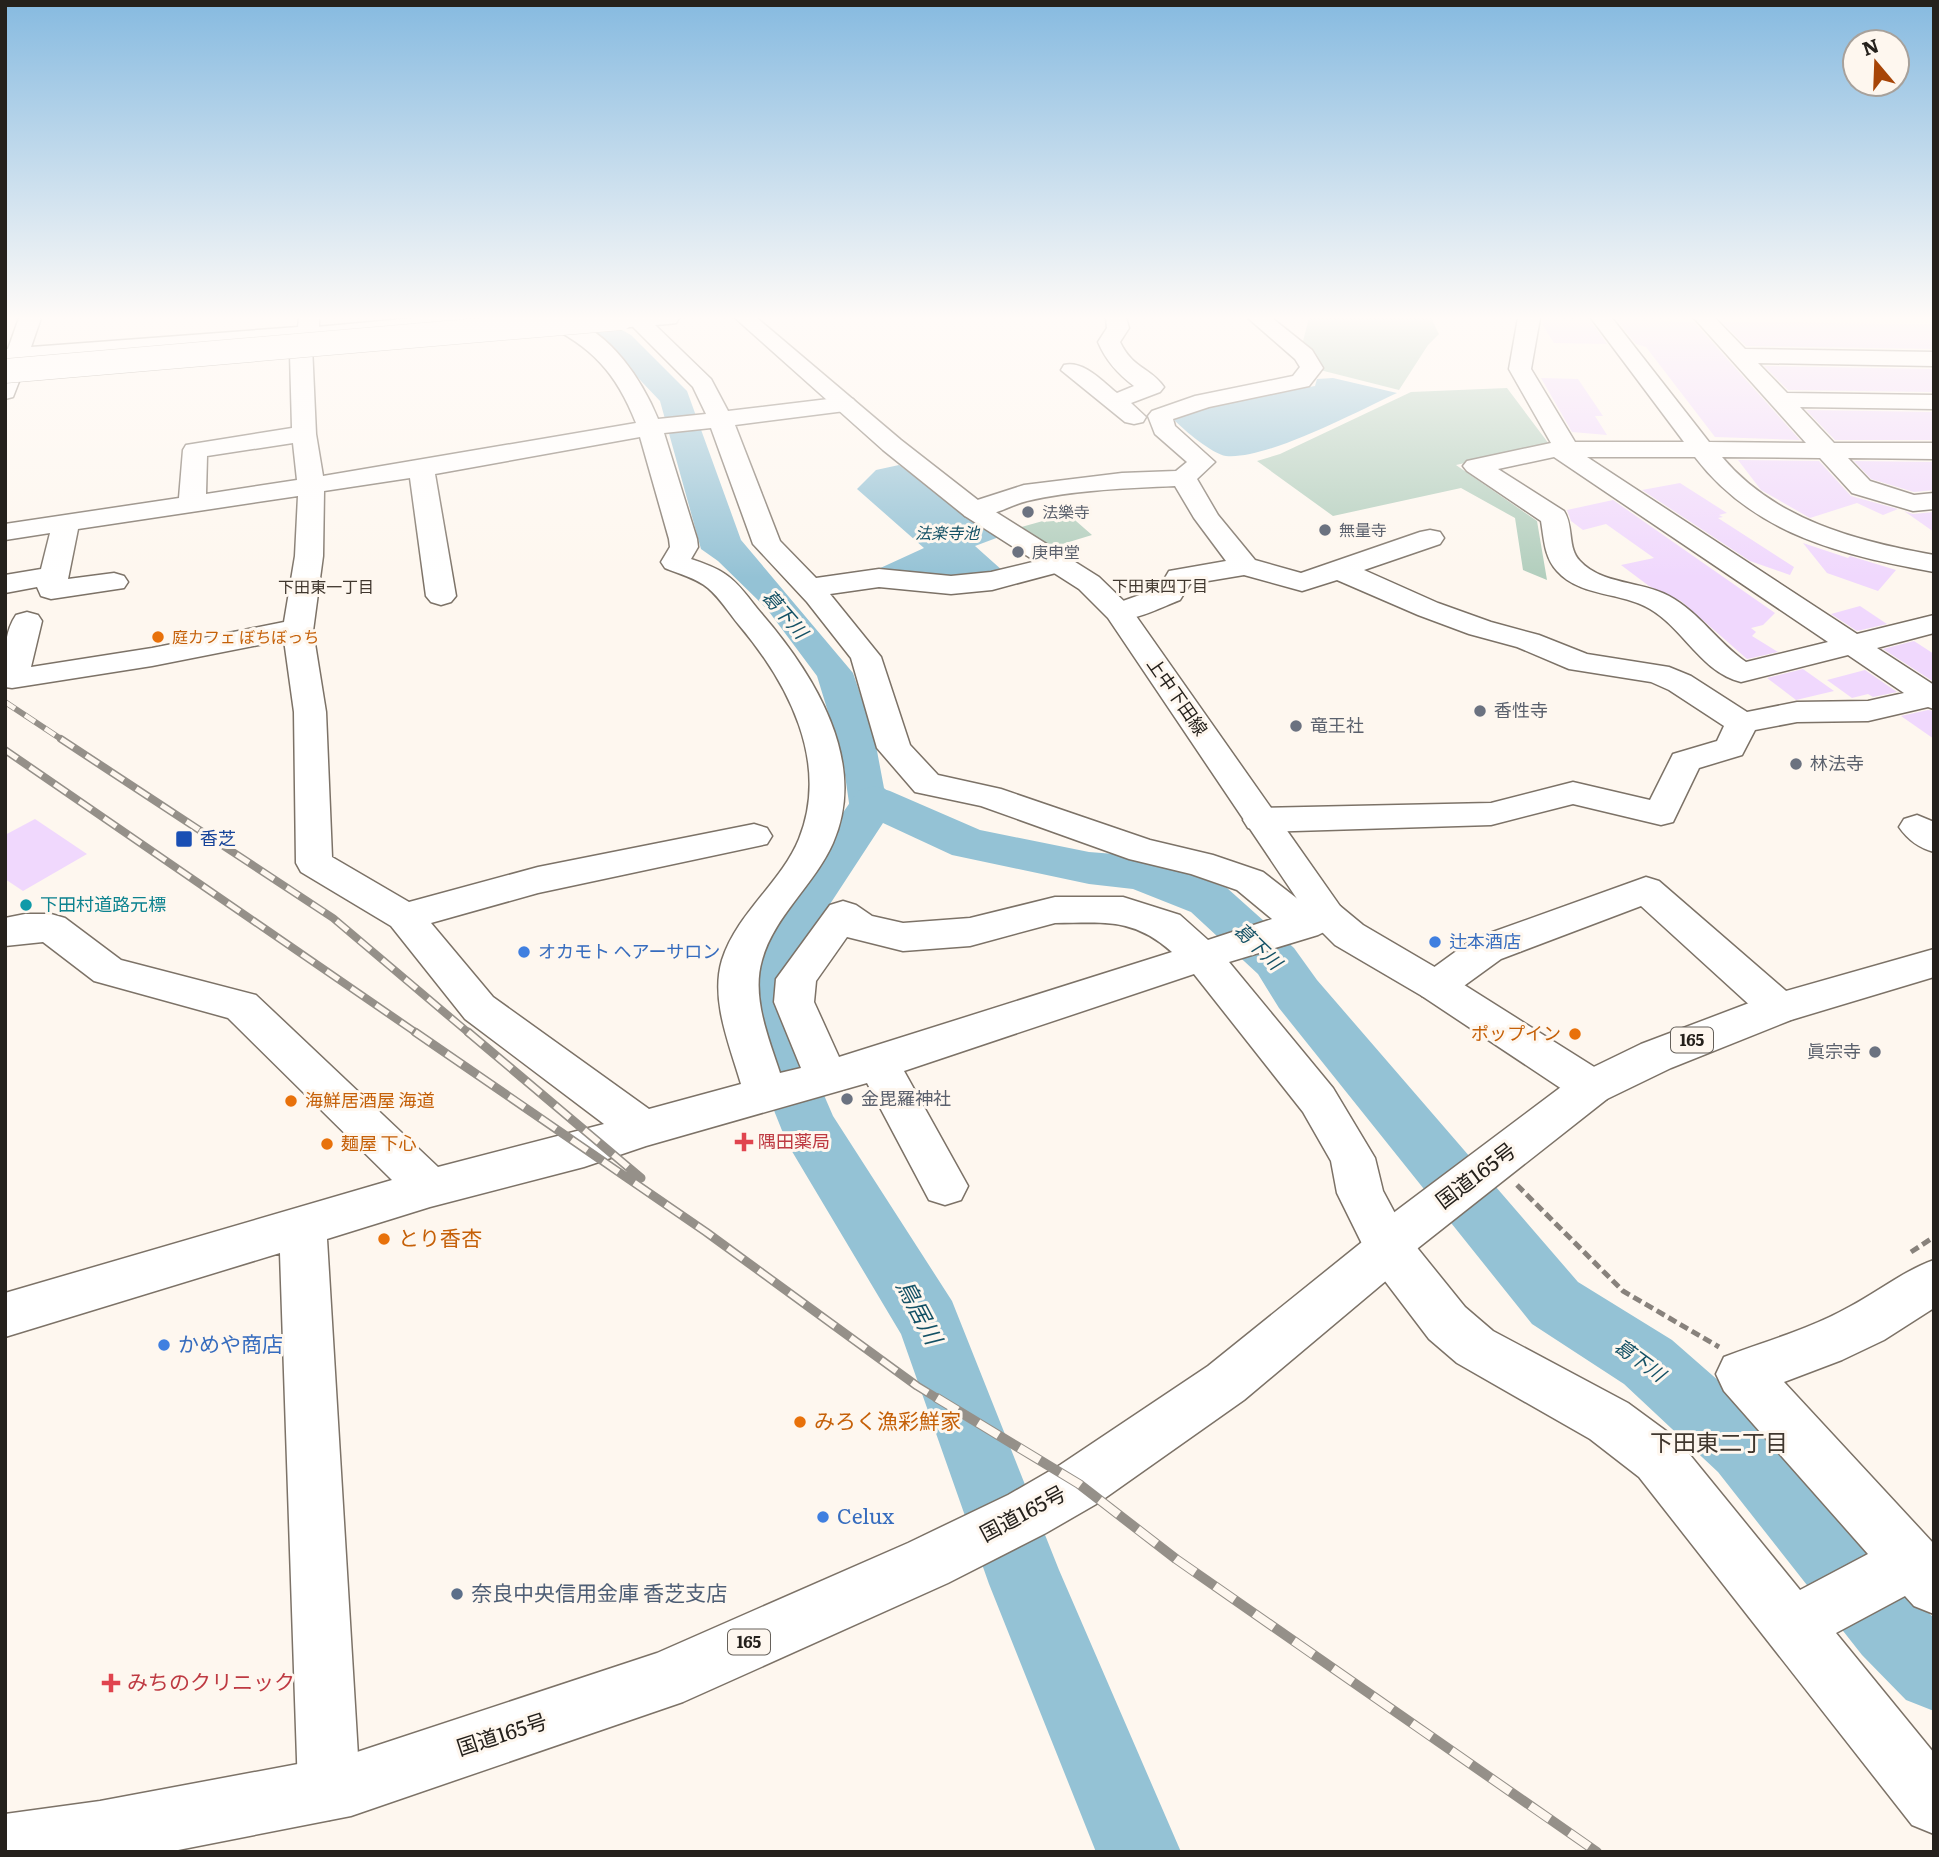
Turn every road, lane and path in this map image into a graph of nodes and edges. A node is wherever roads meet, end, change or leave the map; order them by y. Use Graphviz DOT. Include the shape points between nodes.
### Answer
graph roads {
  1 [pos="305,405"];
  2 [pos="640,405"];
  3 [pos="713,405"];
  4 [pos="839,405"];
  5 [pos="846,405"];
  6 [pos="1118,405"];
  7 [pos="1193,405"];
  8 [pos="1539,405"];
  9 [pos="1668,405"];
  10 [pos="1783,405"];
  11 [pos="720,418"];
  12 [pos="1163,424"];
  13 [pos="648,428"];
  14 [pos="304,433"];
  15 [pos="1562,449"];
  16 [pos="1702,449"];
  17 [pos="1825,450"];
  18 [pos="1934,451"];
  19 [pos="421,470"];
  20 [pos="1183,478"];
  21 [pos="312,486"];
  22 [pos="1934,501"];
  23 [pos="192,503"];
  24 [pos="974,510"];
  25 [pos="65,523"];
  26 [pos="5,532"];
  27 [pos="1430,538"];
  28 [pos="1057,564"];
  29 [pos="1934,564"];
  30 [pos="1245,566"];
  31 [pos="1339,570"];
  32 [pos="54,576"];
  33 [pos="114,582"];
  34 [pos="5,584"];
  35 [pos="809,588"];
  36 [pos="441,596"];
  37 [pos="1119,612"];
  38 [pos="27,621"];
  39 [pos="1934,624"];
  40 [pos="298,628"];
  41 [pos="1854,645"];
  42 [pos="1933,698"];
  43 [pos="1742,723"];
  44 [pos="1261,820"];
  45 [pos="754,836"];
  46 [pos="404,917"];
  47 [pos="1315,920"];
  48 [pos="12,924"];
  49 [pos="1203,957"];
  50 [pos="1934,963"];
  51 [pos="1436,986"];
  52 [pos="1779,1008"];
  53 [pos="878,1063"];
  54 [pos="825,1077"];
  55 [pos="1592,1087"];
  56 [pos="765,1094"];
  57 [pos="643,1129"];
  58 [pos="1486,1168"];
  59 [pos="945,1186"];
  60 [pos="430,1188"];
  61 [pos="303,1227"];
  62 [pos="1395,1242"];
  63 [pos="1934,1281"];
  64 [pos="5,1315"];
  65 [pos="1742,1374"];
  66 [pos="1922,1574"];
  67 [pos="1793,1625"];
  68 [pos="329,1789"];
  69 [pos="1934,1803"];
  70 [pos="5,1846"];
  1 -- 14 [label="main road"];
  2 -- 13 [label="main road"];
  3 -- 11 [label="main road"];
  4 -- 11 [label="main road"];
  5 -- 24 [label="main road, 上中下田線"];
  6 -- 12 [label="main road" via="1146,423"];
  7 -- 12 [label="main road" via="1160,416"];
  8 -- 15 [label="main road"];
  9 -- 16 [label="main road"];
  10 -- 17 [label="main road"];
  11 -- 13 [label="main road"];
  11 -- 35 [label="main road" via="767,544"];
  12 -- 20 [label="main road" via="1202,462"];
  13 -- 19 [label="main road"];
  13 -- 56 [label="main road" via="683,539 684,547 675,562 718,582 754,622 790,668 809,705 824,752 827,786 821,826 805,859 762,918 742,961 737,992"];
  14 -- 21 [label="main road"];
  14 -- 23 [label="main road" via="195,450"];
  15 -- 16 [label="main road"];
  15 -- 41 [label="main road"];
  15 -- 41 [label="main road" via="1476,466 1554,517 1563,558 1574,571 1669,608 1708,649 1741,673"];
  16 -- 17 [label="main road"];
  16 -- 29 [label="main road" via="1742,493 1792,522 1857,547"];
  17 -- 18 [label="main road"];
  17 -- 22 [label="main road" via="1861,488 1913,503"];
  19 -- 21 [label="main road"];
  19 -- 36 [label="main road"];
  20 -- 24 [label="main road" via="1024,493"];
  20 -- 30 [label="main road"];
  21 -- 23 [label="main road"];
  21 -- 40 [label="main road" via="309,556"];
  23 -- 25 [label="main road"];
  24 -- 28 [label="main road, 上中下田線"];
  25 -- 26 [label="main road"];
  25 -- 32 [label="main road"];
  27 -- 31 [label="main road"];
  28 -- 35 [label="main road" via="951,585 879,578"];
  28 -- 37 [label="main road, 上中下田線" via="1089,583"];
  30 -- 31 [label="main road" via="1302,582"];
  30 -- 37 [label="main road" via="1179,577 1170,594"];
  31 -- 43 [label="main road" via="1428,609 1580,662 1658,674"];
  32 -- 33 [label="main road" via="51,590"];
  32 -- 34 [label="main road"];
  35 -- 47 [label="main road" via="866,657 894,748 927,784 989,797 1142,850 1200,863 1250,881"];
  37 -- 44 [label="main road, 上中下田線"];
  38 -- 40 [label="main road" via="12,679"];
  39 -- 41 [label="main road"];
  40 -- 46 [label="main road" via="310,712 314,863"];
  41 -- 42 [label="main road"];
  42 -- 43 [label="main road" via="1868,711 1797,712"];
  43 -- 44 [label="main road" via="1730,748 1685,761 1661,814 1573,793 1491,814"];
  44 -- 47 [label="main road, 上中下田線"];
  45 -- 46 [label="main road" via="538,880"];
  46 -- 57 [label="main road" via="479,1008"];
  47 -- 49 [label="main road"];
  47 -- 51 [label="main road, 上中下田線"];
  48 -- 60 [label="main road" via="51,928 108,971 242,1006"];
  49 -- 53 [label="main road"];
  49 -- 54 [label="main road" via="1166,925 1124,910 1055,909 970,932 903,937 860,927 843,914 796,979 794,1002"];
  49 -- 62 [label="main road" via="1318,1100 1353,1158 1360,1193"];
  50 -- 52 [label="main road, 国道165号 / 165"];
  51 -- 52 [label="main road" via="1486,948 1646,890"];
  51 -- 55 [label="main road, 上中下田線"];
  52 -- 55 [label="main road, 国道165号 / 165" via="1694,1040"];
  53 -- 54 [label="main road"];
  53 -- 59 [label="main road"];
  54 -- 56 [label="main road"];
  55 -- 58 [label="main road, 国道165号 / 165"];
  56 -- 57 [label="main road"];
  57 -- 60 [label="main road" via="584,1149"];
  58 -- 62 [label="main road, 国道165号 / 165"];
  58 -- 65 [label="path" via="1623,1291 1720,1348"];
  60 -- 61 [label="main road"];
  61 -- 64 [label="main road"];
  61 -- 68 [label="main road"];
  62 -- 67 [label="main road" via="1447,1323 1475,1347 1609,1422 1658,1458"];
  62 -- 68 [label="main road, 国道165号 / 165" via="1226,1383 1079,1484 1027,1514 662,1681"];
  63 -- 65 [label="main road" via="1866,1324"];
  65 -- 66 [label="main road"];
  66 -- 67 [label="main road"];
  67 -- 69 [label="main road"];
  68 -- 70 [label="main road, 国道165号 / 165" via="100,1833"];
}
